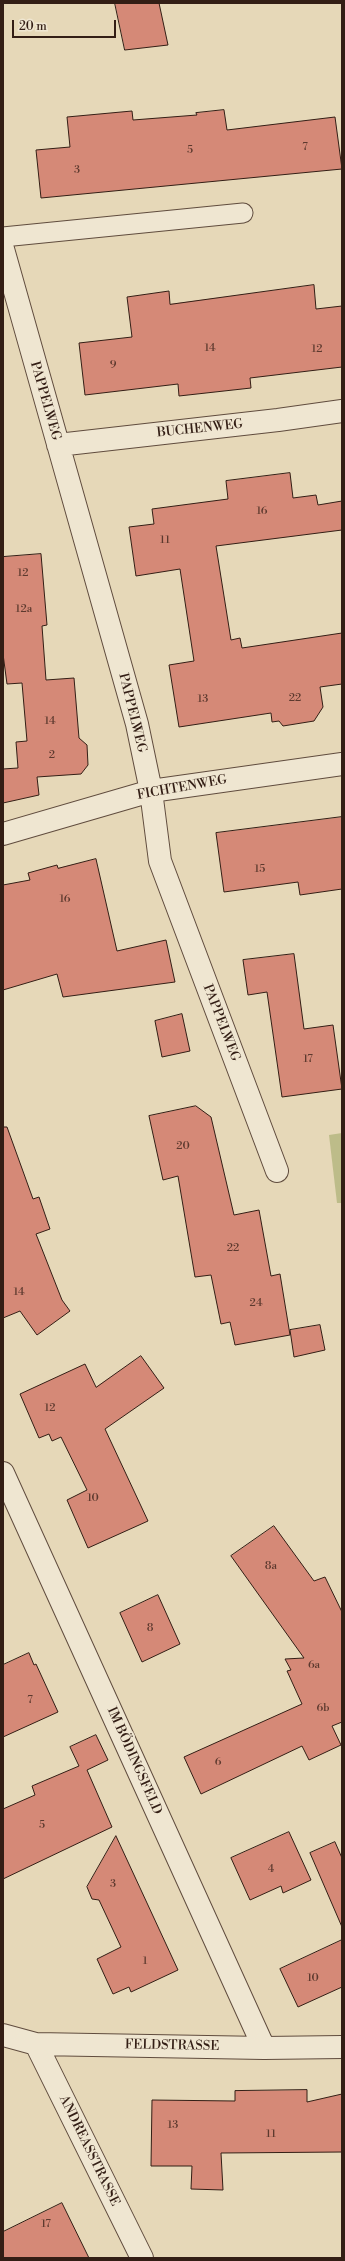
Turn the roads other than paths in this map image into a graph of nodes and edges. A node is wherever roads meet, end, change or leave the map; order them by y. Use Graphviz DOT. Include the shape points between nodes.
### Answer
graph roads {
  1 [pos="243,213"];
  2 [pos="3,237"];
  3 [pos="3,249"];
  4 [pos="342,411"];
  5 [pos="58,445"];
  6 [pos="342,764"];
  7 [pos="151,791"];
  8 [pos="3,834"];
  9 [pos="277,1171"];
  10 [pos="3,1473"];
  11 [pos="3,2035"];
  12 [pos="36,2044"];
  13 [pos="342,2047"];
  14 [pos="264,2048"];
  15 [pos="142,2258"];
  1 -- 2 [label="lane"];
  3 -- 5 [label="street, PAPPELWEG"];
  4 -- 5 [label="street, BUCHENWEG"];
  5 -- 7 [label="street, PAPPELWEG" via="136,724"];
  6 -- 7 [label="street, FICHTENWEG"];
  7 -- 8 [label="street, FICHTENWEG"];
  7 -- 9 [label="street, PAPPELWEG" via="160,861"];
  10 -- 14 [label="street, IM BÖDINGSFELD"];
  11 -- 12 [label="street, FELDSTRASSE"];
  12 -- 14 [label="street, FELDSTRASSE"];
  12 -- 15 [label="street, ANDREASSTRASSE"];
  13 -- 14 [label="street, FELDSTRASSE"];
}
